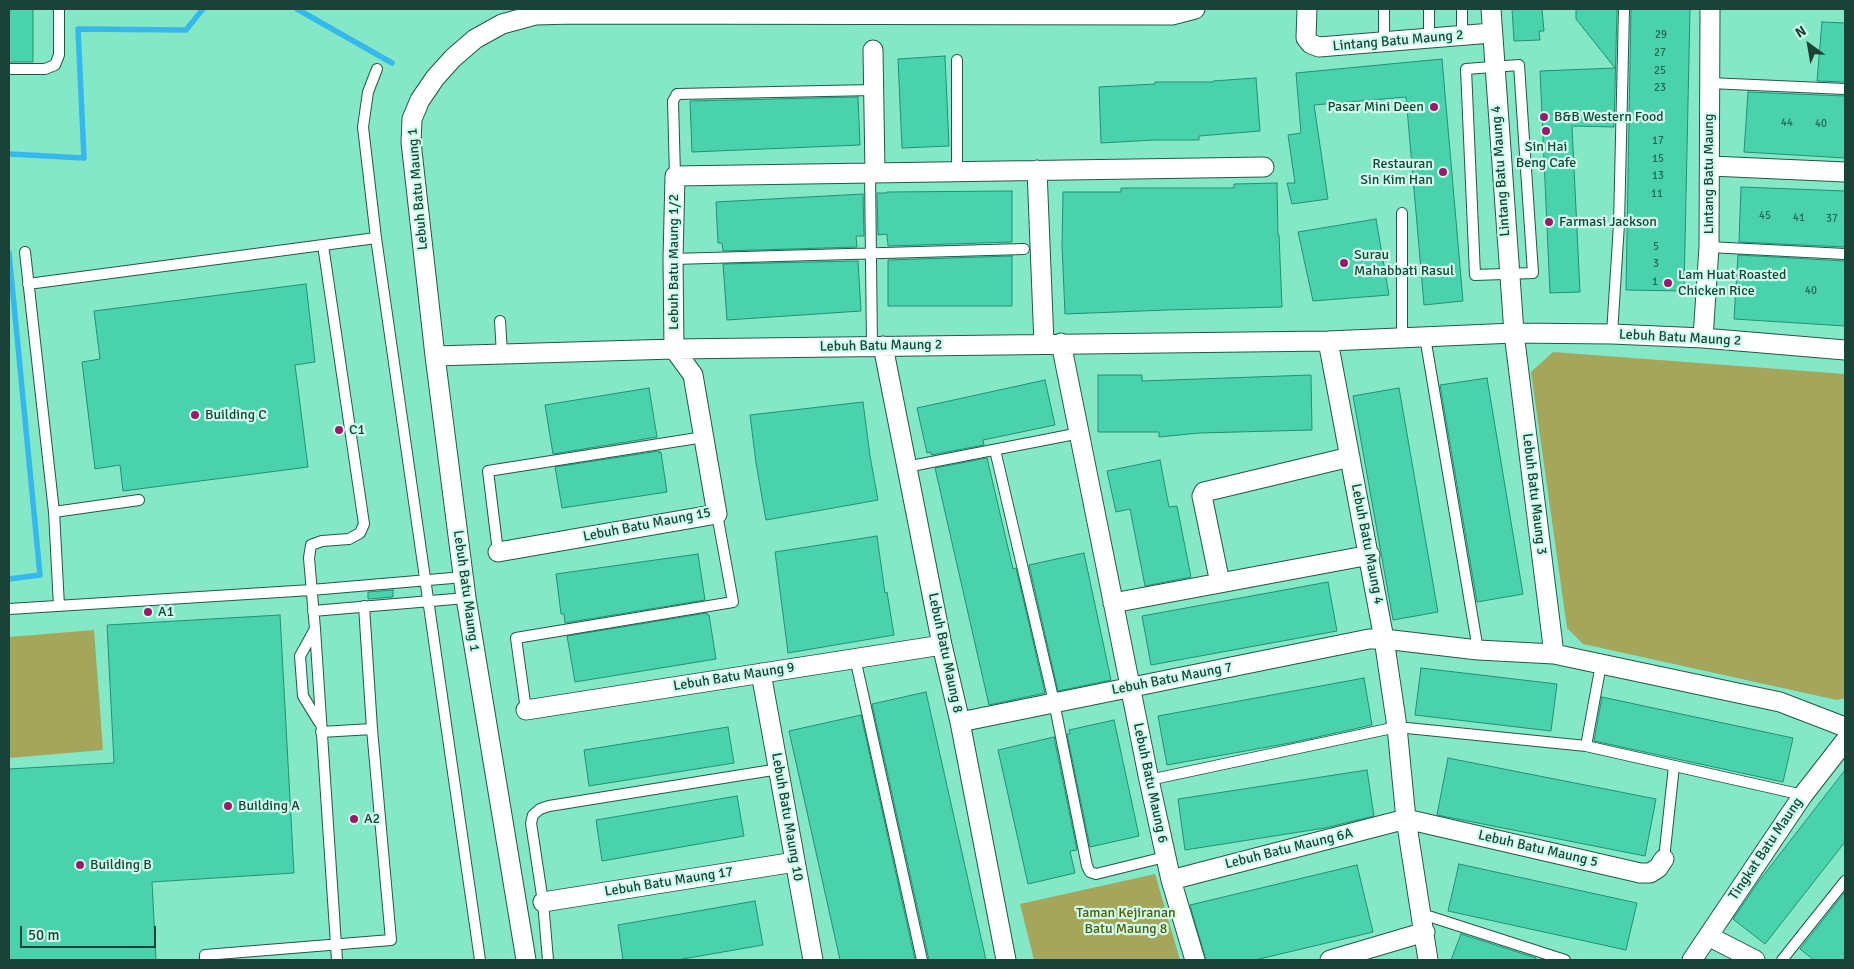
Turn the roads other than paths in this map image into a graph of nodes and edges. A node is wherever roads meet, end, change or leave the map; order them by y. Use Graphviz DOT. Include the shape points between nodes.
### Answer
graph roads {
  1 [pos="59,9"];
  2 [pos="1195,9"];
  3 [pos="1307,9"];
  4 [pos="1384,9"];
  5 [pos="1429,9"];
  6 [pos="1462,9"];
  7 [pos="1491,9"];
  8 [pos="1624,9"];
  9 [pos="1710,9"];
  10 [pos="1492,33"];
  11 [pos="1462,36"];
  12 [pos="1429,39"];
  13 [pos="1384,43"];
  14 [pos="873,50"];
  15 [pos="957,60"];
  16 [pos="1494,68"];
  17 [pos="9,69"];
  18 [pos="377,69"];
  19 [pos="1709,83"];
  20 [pos="1845,88"];
  21 [pos="874,90"];
  22 [pos="1264,166"];
  23 [pos="1711,166"];
  24 [pos="1037,170"];
  25 [pos="958,171"];
  26 [pos="1845,172"];
  27 [pos="872,173"];
  28 [pos="675,176"];
  29 [pos="1402,213"];
  30 [pos="376,238"];
  31 [pos="323,245"];
  32 [pos="1709,247"];
  33 [pos="1024,249"];
  34 [pos="25,252"];
  35 [pos="871,253"];
  36 [pos="1845,254"];
  37 [pos="673,259"];
  38 [pos="1508,274"];
  39 [pos="28,284"];
  40 [pos="500,321"];
  41 [pos="1514,333"];
  42 [pos="1612,334"];
  43 [pos="1425,337"];
  44 [pos="1402,338"];
  45 [pos="1703,338"];
  46 [pos="1328,341"];
  47 [pos="1053,344"];
  48 [pos="877,346"];
  49 [pos="674,349"];
  50 [pos="1845,350"];
  51 [pos="502,354"];
  52 [pos="435,356"];
  53 [pos="1080,433"];
  54 [pos="704,437"];
  55 [pos="995,450"];
  56 [pos="1350,457"];
  57 [pos="906,467"];
  58 [pos="139,500"];
  59 [pos="54,512"];
  60 [pos="717,514"];
  61 [pos="498,552"];
  62 [pos="1370,555"];
  63 [pos="464,577"];
  64 [pos="425,580"];
  65 [pos="1220,583"];
  66 [pos="311,590"];
  67 [pos="466,598"];
  68 [pos="428,600"];
  69 [pos="1113,603"];
  70 [pos="59,606"];
  71 [pos="364,606"];
  72 [pos="9,610"];
  73 [pos="313,611"];
  74 [pos="315,629"];
  75 [pos="1384,639"];
  76 [pos="942,644"];
  77 [pos="1478,650"];
  78 [pos="1554,654"];
  79 [pos="856,658"];
  80 [pos="1601,664"];
  81 [pos="760,673"];
  82 [pos="1130,687"];
  83 [pos="1054,702"];
  84 [pos="526,710"];
  85 [pos="960,722"];
  86 [pos="1397,727"];
  87 [pos="1845,727"];
  88 [pos="321,729"];
  89 [pos="372,729"];
  90 [pos="1845,741"];
  91 [pos="1586,746"];
  92 [pos="1674,766"];
  93 [pos="779,769"];
  94 [pos="1148,780"];
  95 [pos="1803,795"];
  96 [pos="1406,819"];
  97 [pos="1166,857"];
  98 [pos="1664,859"];
  99 [pos="795,862"];
  100 [pos="1171,880"];
  101 [pos="1845,881"];
  102 [pos="543,902"];
  103 [pos="1424,923"];
  104 [pos="1708,936"];
  105 [pos="336,945"];
  106 [pos="205,960"];
  107 [pos="337,960"];
  108 [pos="480,960"];
  109 [pos="526,960"];
  110 [pos="548,960"];
  111 [pos="813,960"];
  112 [pos="922,960"];
  113 [pos="1006,960"];
  114 [pos="1195,960"];
  115 [pos="1331,960"];
  116 [pos="1428,960"];
  117 [pos="1565,960"];
  118 [pos="1692,960"];
  119 [pos="1755,960"];
  120 [pos="1782,960"];
  1 -- 17 [label="lane" via="59,55 55,65 45,69"];
  2 -- 52 [label="street, Lebuh Batu Maung 1" via="1172,14 573,14 535,15 502,24 475,39 453,58 420,100 412,119 410,142"];
  3 -- 13 [label="street, Lintang Batu Maung 2" via="1306,38 1319,48"];
  4 -- 13 [label="lane"];
  5 -- 12 [label="lane"];
  6 -- 11 [label="lane"];
  7 -- 10 [label="street, Lintang Batu Maung 4"];
  8 -- 42 [label="lane" via="1619,224"];
  9 -- 19 [label="street, Lintang Batu Maung"];
  10 -- 11 [label="street, Lintang Batu Maung 2"];
  10 -- 16 [label="street, Lintang Batu Maung 4"];
  11 -- 12 [label="street, Lintang Batu Maung 2"];
  12 -- 13 [label="street, Lintang Batu Maung 2"];
  14 -- 21 [label="street"];
  15 -- 25 [label="lane"];
  16 -- 38 [label="street, Lintang Batu Maung 4"];
  16 -- 38 [label="lane" via="1519,65 1533,274"];
  16 -- 38 [label="lane" via="1466,69 1475,275"];
  18 -- 30 [label="lane" via="368,92 363,126"];
  19 -- 20 [label="lane"];
  19 -- 23 [label="street, Lintang Batu Maung"];
  21 -- 27 [label="street"];
  21 -- 28 [label="lane" via="677,94 673,101"];
  22 -- 24 [label="street"];
  23 -- 26 [label="street"];
  23 -- 32 [label="street, Lintang Batu Maung"];
  24 -- 25 [label="street"];
  24 -- 47 [label="street, Lebuh Batu Maung 6"];
  25 -- 27 [label="street"];
  27 -- 28 [label="street"];
  27 -- 35 [label="lane"];
  28 -- 37 [label="street, Lebuh Batu Maung 1/2"];
  29 -- 44 [label="lane"];
  30 -- 31 [label="lane"];
  30 -- 64 [label="lane"];
  31 -- 39 [label="lane"];
  31 -- 66 [label="lane" via="364,524 360,533 349,539 311,545"];
  32 -- 36 [label="lane"];
  32 -- 45 [label="street, Lintang Batu Maung"];
  33 -- 35 [label="lane"];
  34 -- 39 [label="lane"];
  35 -- 37 [label="lane"];
  35 -- 48 [label="lane"];
  37 -- 49 [label="street, Lebuh Batu Maung 1/2"];
  38 -- 41 [label="street, Lintang Batu Maung 4"];
  39 -- 59 [label="lane"];
  40 -- 51 [label="lane"];
  41 -- 42 [label="street, Lebuh Batu Maung 2"];
  41 -- 43 [label="street"];
  41 -- 78 [label="street, Lebuh Batu Maung 3"];
  42 -- 45 [label="street, Lebuh Batu Maung 2"];
  43 -- 44 [label="street"];
  43 -- 77 [label="lane"];
  44 -- 46 [label="street"];
  45 -- 50 [label="street, Lebuh Batu Maung 2"];
  46 -- 47 [label="street, Lebuh Batu Maung 2"];
  46 -- 56 [label="street, Lebuh Batu Maung 4"];
  47 -- 48 [label="street, Lebuh Batu Maung 2"];
  47 -- 53 [label="street, Lebuh Batu Maung 6"];
  48 -- 49 [label="street, Lebuh Batu Maung 2"];
  48 -- 57 [label="street, Lebuh Batu Maung 8"];
  49 -- 51 [label="street, Lebuh Batu Maung 2"];
  49 -- 54 [label="street, Lebuh Batu Maung 15" via="693,375"];
  51 -- 52 [label="street, Lebuh Batu Maung 2"];
  52 -- 63 [label="street, Lebuh Batu Maung 1"];
  53 -- 55 [label="lane"];
  53 -- 69 [label="street, Lebuh Batu Maung 6"];
  54 -- 60 [label="street, Lebuh Batu Maung 15"];
  54 -- 61 [label="lane" via="488,470"];
  55 -- 57 [label="lane"];
  55 -- 83 [label="lane"];
  56 -- 62 [label="street, Lebuh Batu Maung 4"];
  56 -- 65 [label="street" via="1204,492 1202,496"];
  57 -- 76 [label="street, Lebuh Batu Maung 8"];
  58 -- 59 [label="lane"];
  59 -- 70 [label="lane"];
  60 -- 61 [label="street, Lebuh Batu Maung 15"];
  60 -- 84 [label="lane" via="733,602 516,638"];
  62 -- 65 [label="street"];
  62 -- 75 [label="street, Lebuh Batu Maung 4"];
  63 -- 64 [label="lane"];
  63 -- 67 [label="street, Lebuh Batu Maung 1"];
  64 -- 66 [label="lane"];
  64 -- 68 [label="lane"];
  65 -- 69 [label="street"];
  66 -- 70 [label="lane"];
  66 -- 73 [label="lane"];
  67 -- 68 [label="lane"];
  67 -- 109 [label="street, Lebuh Batu Maung 1"];
  68 -- 71 [label="lane"];
  68 -- 108 [label="lane"];
  69 -- 82 [label="street, Lebuh Batu Maung 6"];
  70 -- 72 [label="lane"];
  71 -- 73 [label="lane"];
  71 -- 89 [label="lane"];
  73 -- 74 [label="lane"];
  74 -- 88 [label="lane"];
  74 -- 88 [label="lane" via="300,656 303,696"];
  75 -- 77 [label="street"];
  75 -- 82 [label="street, Lebuh Batu Maung 7" via="1368,639"];
  75 -- 86 [label="street, Lebuh Batu Maung 4"];
  76 -- 79 [label="street, Lebuh Batu Maung 9"];
  76 -- 85 [label="street, Lebuh Batu Maung 8"];
  77 -- 78 [label="street"];
  78 -- 80 [label="street"];
  79 -- 81 [label="street, Lebuh Batu Maung 9"];
  79 -- 112 [label="lane"];
  80 -- 87 [label="street" via="1780,702"];
  80 -- 91 [label="lane"];
  81 -- 84 [label="street, Lebuh Batu Maung 9"];
  81 -- 93 [label="street, Lebuh Batu Maung 10"];
  82 -- 83 [label="street, Lebuh Batu Maung 7"];
  82 -- 94 [label="street, Lebuh Batu Maung 6"];
  83 -- 85 [label="street, Lebuh Batu Maung 7"];
  83 -- 97 [label="lane" via="1090,872 1096,874"];
  85 -- 113 [label="street, Lebuh Batu Maung 8"];
  86 -- 91 [label="lane"];
  86 -- 94 [label="lane"];
  86 -- 96 [label="street, Lebuh Batu Maung 4"];
  88 -- 89 [label="lane"];
  88 -- 105 [label="lane"];
  89 -- 105 [label="lane" via="391,940"];
  90 -- 95 [label="street, Tingkat Batu Maung"];
  91 -- 92 [label="lane"];
  92 -- 95 [label="lane"];
  92 -- 98 [label="lane"];
  93 -- 99 [label="street, Lebuh Batu Maung 10"];
  93 -- 102 [label="lane" via="540,809 533,815 531,823"];
  94 -- 97 [label="street, Lebuh Batu Maung 6"];
  95 -- 104 [label="street, Tingkat Batu Maung"];
  96 -- 98 [label="street, Lebuh Batu Maung 5" via="1640,873 1650,873"];
  96 -- 100 [label="street, Lebuh Batu Maung 6A"];
  96 -- 103 [label="street, Lebuh Batu Maung 4"];
  97 -- 100 [label="street, Lebuh Batu Maung 6"];
  99 -- 102 [label="street, Lebuh Batu Maung 17"];
  99 -- 111 [label="street, Lebuh Batu Maung 10"];
  100 -- 114 [label="street, Lebuh Batu Maung 6"];
  101 -- 120 [label="lane"];
  102 -- 110 [label="lane"];
  103 -- 115 [label="street"];
  103 -- 116 [label="street, Lebuh Batu Maung 4"];
  103 -- 117 [label="lane"];
  104 -- 118 [label="street, Tingkat Batu Maung"];
  104 -- 119 [label="street"];
  105 -- 106 [label="lane" via="205,956"];
  105 -- 107 [label="lane"];
}
